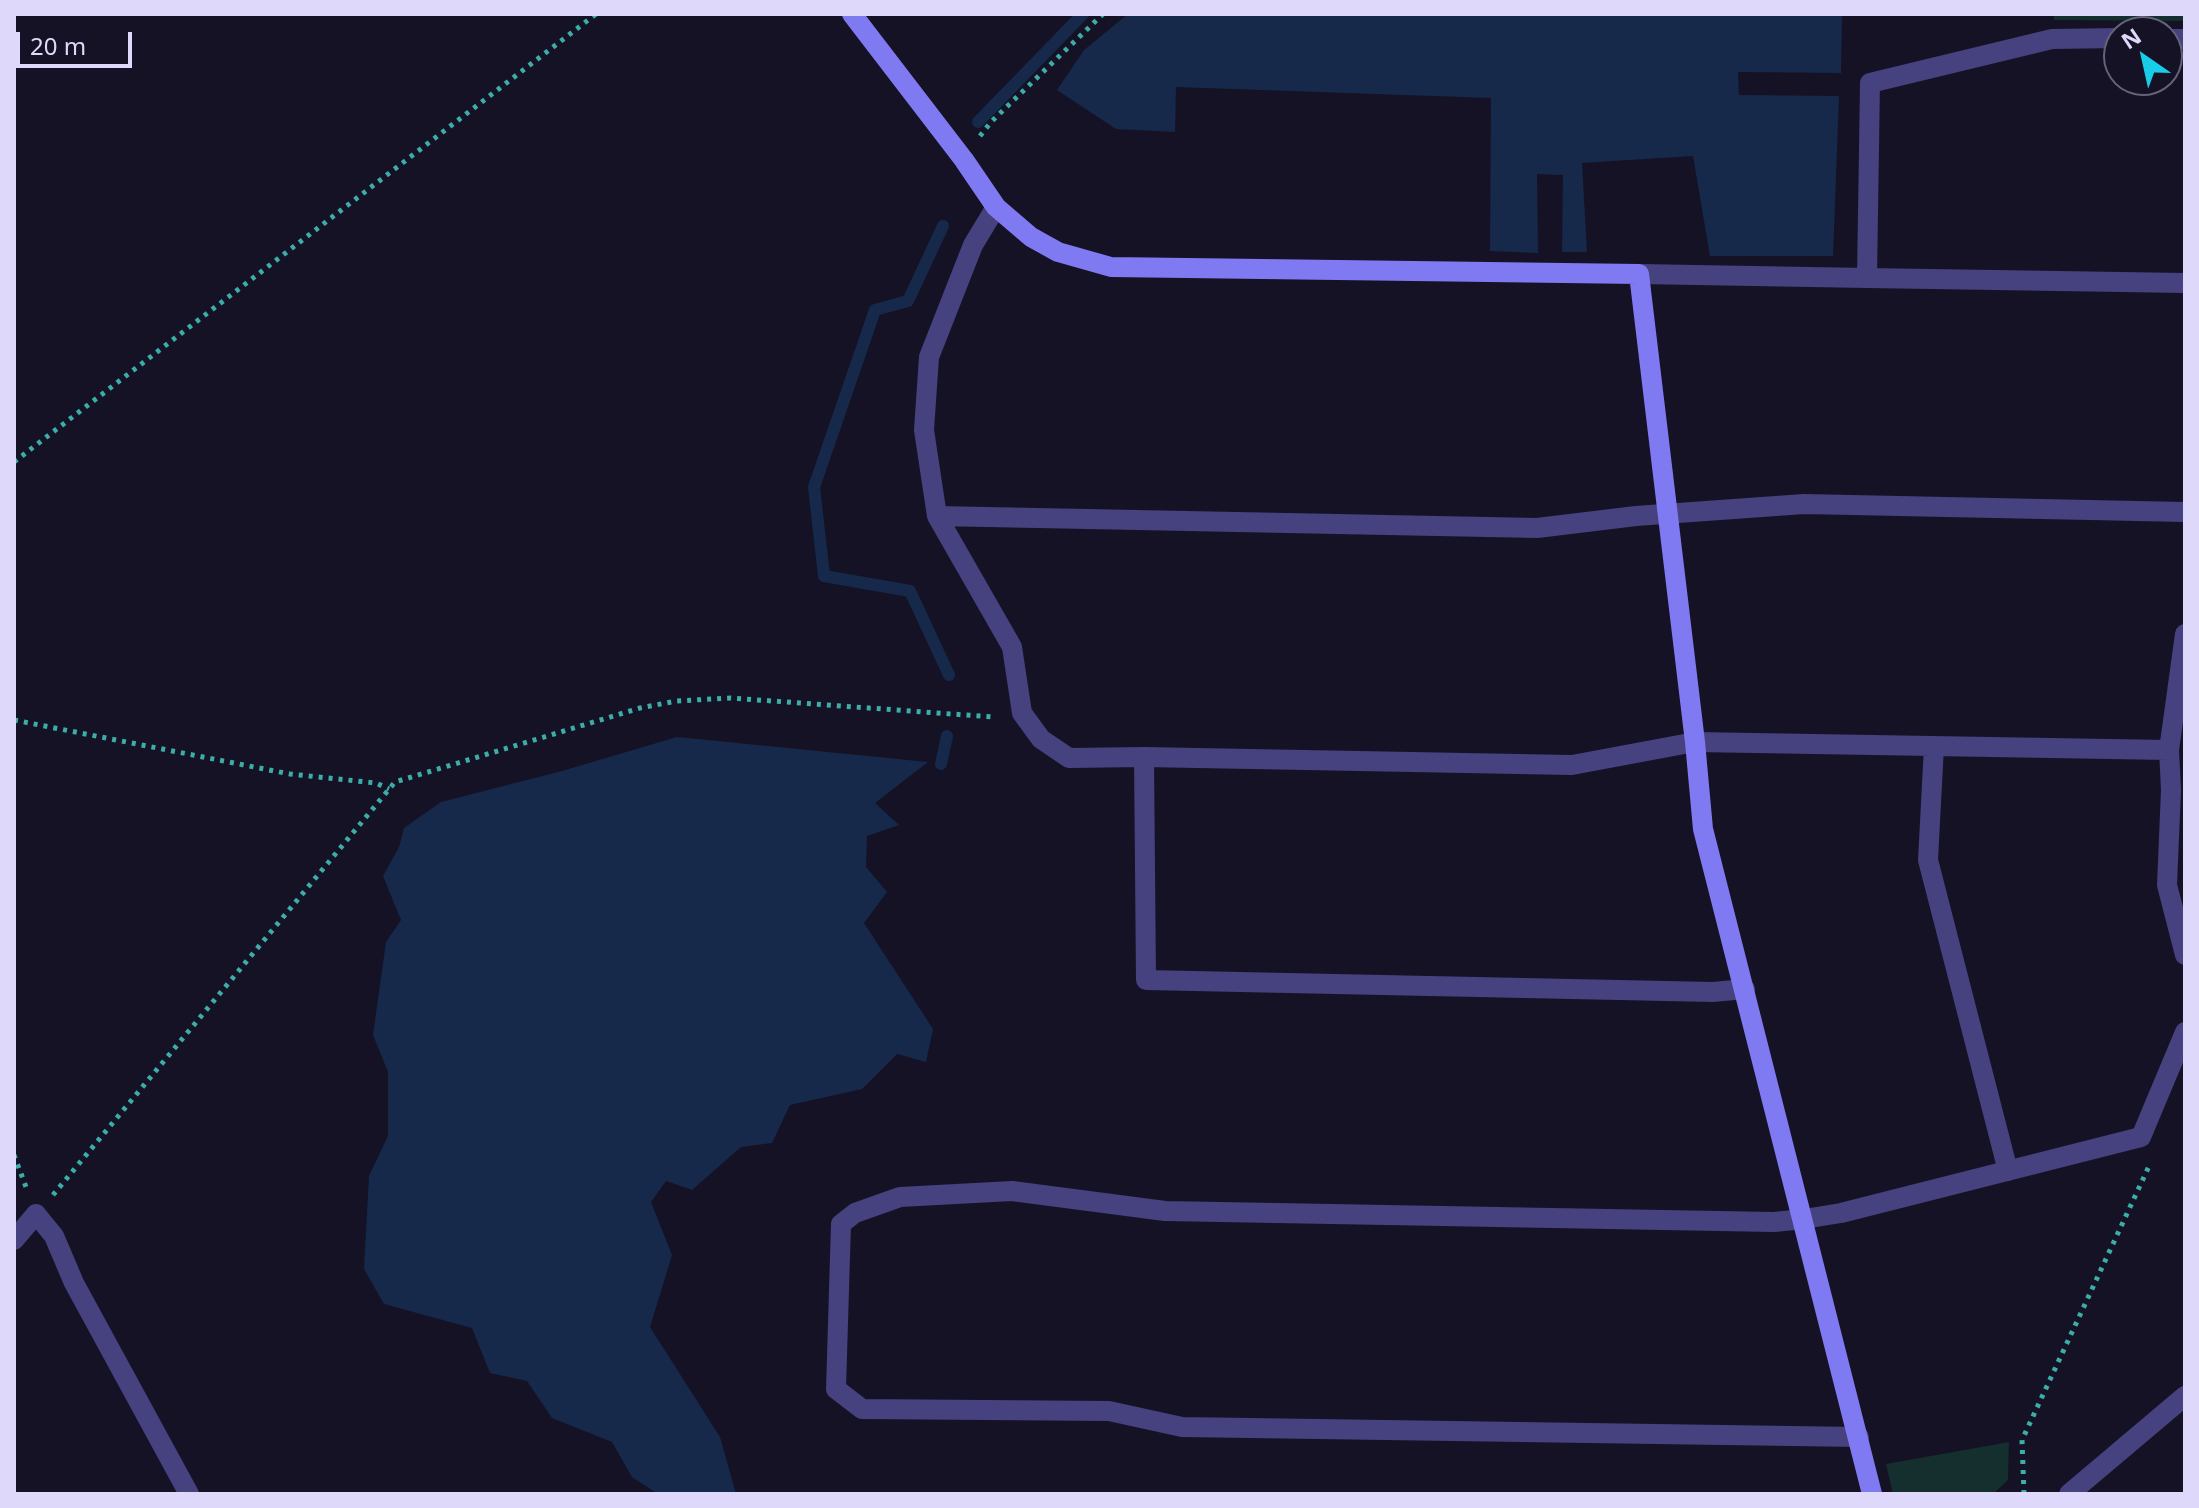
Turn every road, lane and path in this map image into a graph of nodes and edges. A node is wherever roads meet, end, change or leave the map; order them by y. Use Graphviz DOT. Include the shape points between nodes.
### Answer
graph roads {
  1 [pos="596,14"];
  2 [pos="852,14"];
  3 [pos="1103,14"];
  4 [pos="2103,38"];
  5 [pos="964,160"];
  6 [pos="996,207"];
  7 [pos="1639,274"];
  8 [pos="1867,278"];
  9 [pos="2185,283"];
  10 [pos="14,462"];
  11 [pos="2185,512"];
  12 [pos="1669,514"];
  13 [pos="937,516"];
  14 [pos="2185,634"];
  15 [pos="1022,713"];
  16 [pos="14,720"];
  17 [pos="1695,742"];
  18 [pos="1934,746"];
  19 [pos="2169,750"];
  20 [pos="1144,757"];
  21 [pos="389,789"];
  22 [pos="2185,955"];
  23 [pos="1745,989"];
  24 [pos="2185,1032"];
  25 [pos="2155,1152"];
  26 [pos="2008,1171"];
  27 [pos="36,1214"];
  28 [pos="1804,1219"];
  29 [pos="14,1240"];
  30 [pos="2185,1396"];
  31 [pos="1859,1437"];
  32 [pos="189,1494"];
  33 [pos="1872,1494"];
  34 [pos="2024,1494"];
  35 [pos="2069,1494"];
  1 -- 10 [label="path"];
  2 -- 5 [label="street"];
  3 -- 5 [label="path" via="991,122"];
  4 -- 8 [label="street" via="2052,39 1870,83"];
  5 -- 6 [label="street"];
  6 -- 7 [label="street" via="1058,252 1111,267"];
  6 -- 13 [label="street" via="973,245 929,357 924,430"];
  7 -- 8 [label="street"];
  7 -- 12 [label="street"];
  8 -- 9 [label="street"];
  11 -- 12 [label="street" via="1804,504"];
  12 -- 13 [label="street" via="1537,528"];
  12 -- 17 [label="street"];
  13 -- 15 [label="street" via="1012,647"];
  14 -- 19 [label="street"];
  15 -- 20 [label="street" via="1041,739 1069,758"];
  15 -- 21 [label="path" via="987,718 731,698 676,701 395,782"];
  16 -- 21 [label="path"];
  17 -- 18 [label="street"];
  17 -- 20 [label="street" via="1572,765"];
  17 -- 23 [label="street" via="1703,829"];
  18 -- 19 [label="street"];
  18 -- 26 [label="street" via="1928,860"];
  19 -- 22 [label="street" via="2167,885"];
  20 -- 23 [label="street" via="1146,980"];
  21 -- 27 [label="path"];
  23 -- 28 [label="street"];
  24 -- 26 [label="street" via="2141,1137"];
  25 -- 34 [label="path" via="2022,1440"];
  26 -- 28 [label="street"];
  27 -- 29 [label="street"];
  27 -- 32 [label="street" via="54,1236 74,1283"];
  28 -- 31 [label="street"];
  28 -- 31 [label="street" via="1165,1211 1012,1191 900,1197 855,1213 841,1224 836,1389 862,1409 1109,1411 1182,1427"];
  30 -- 35 [label="street"];
  31 -- 33 [label="street"];
}
